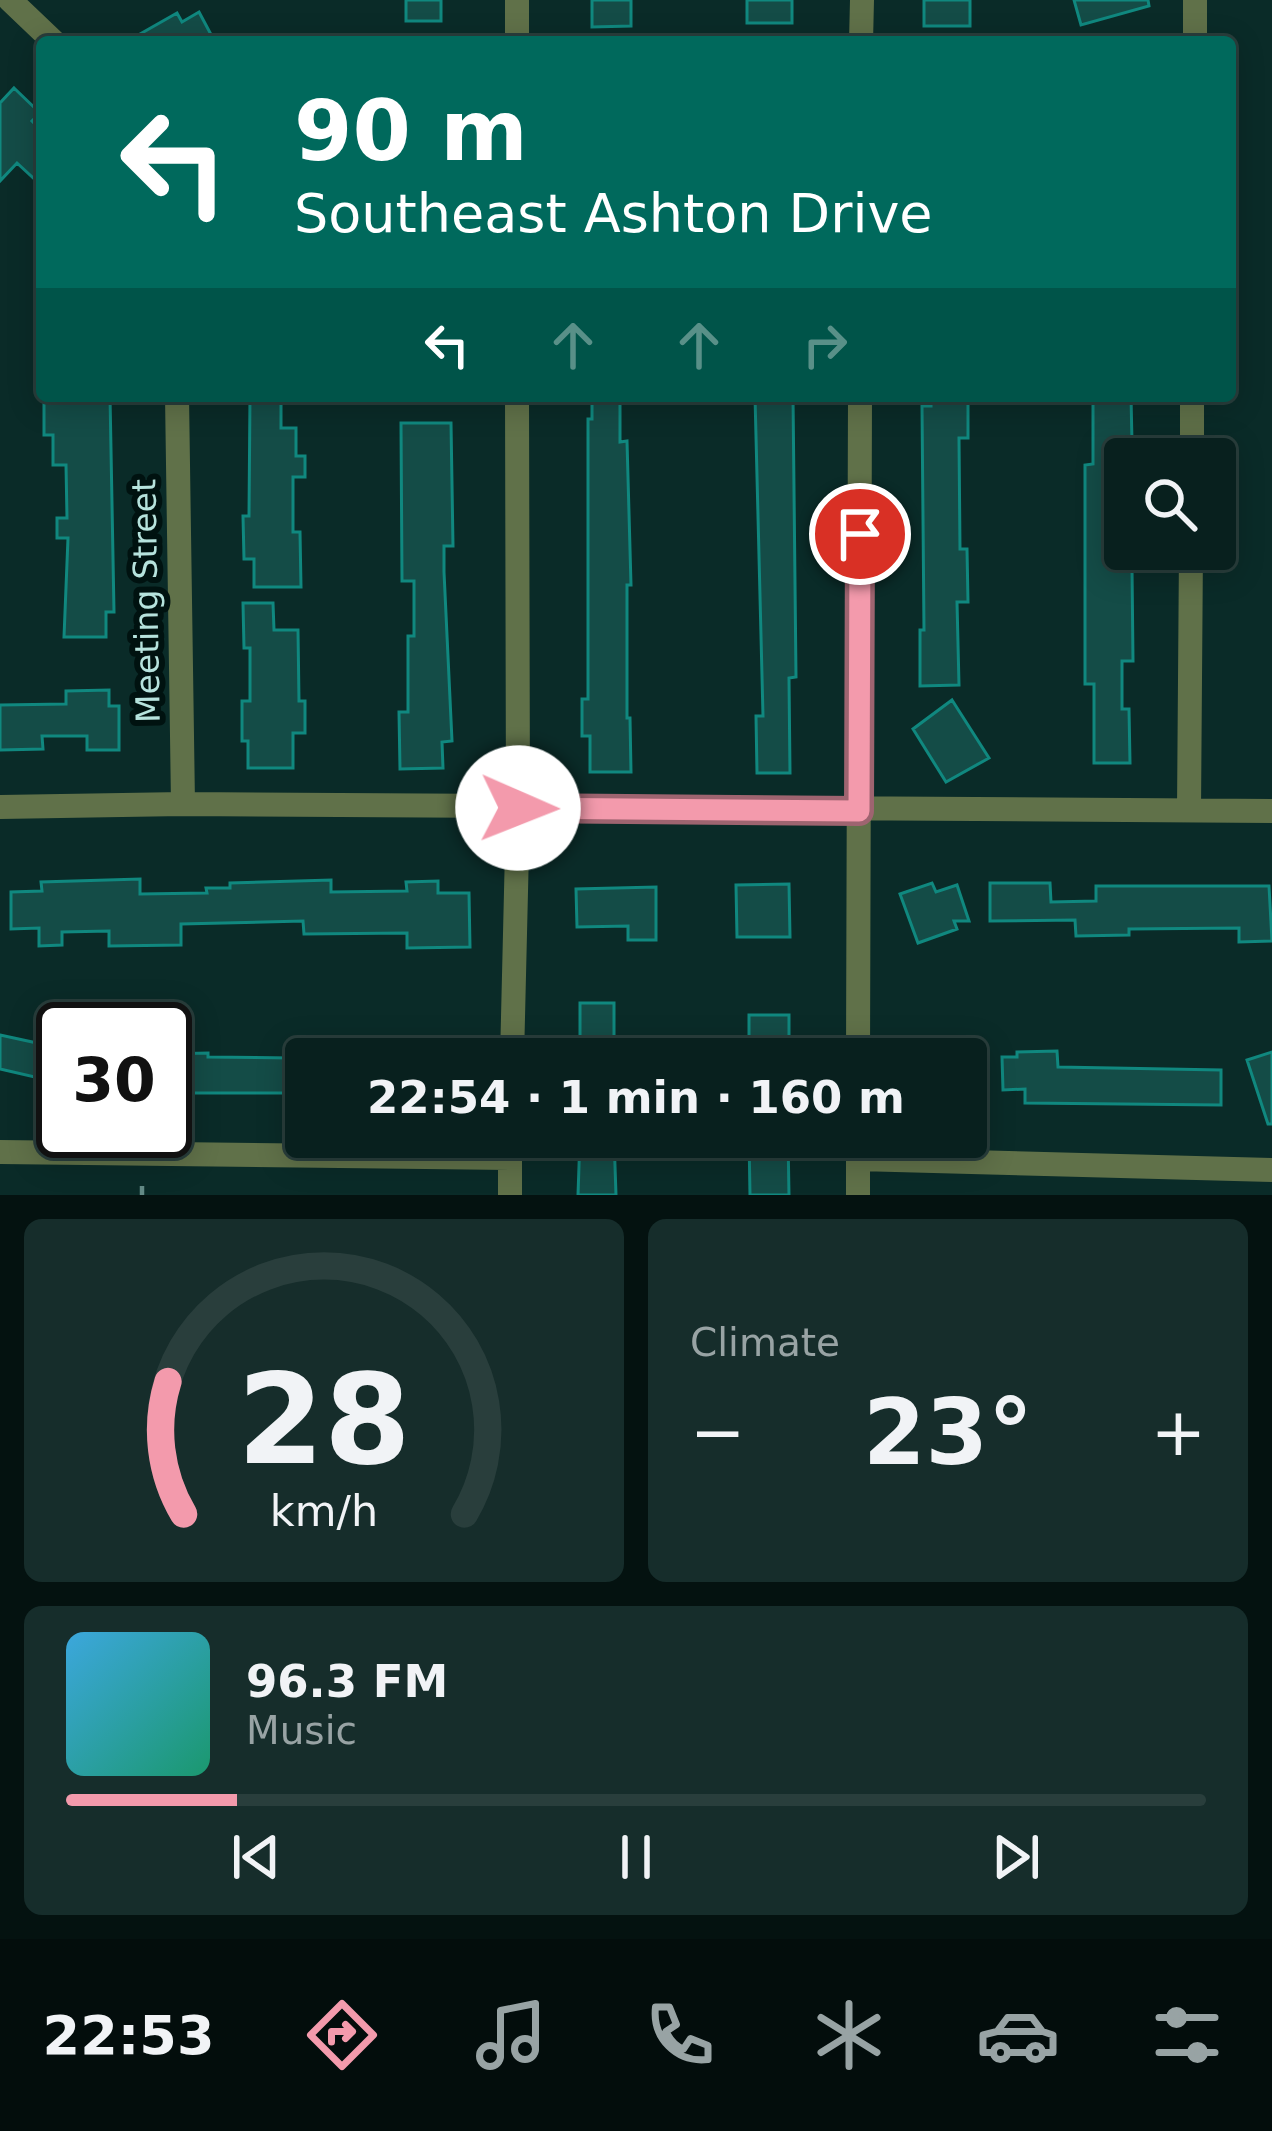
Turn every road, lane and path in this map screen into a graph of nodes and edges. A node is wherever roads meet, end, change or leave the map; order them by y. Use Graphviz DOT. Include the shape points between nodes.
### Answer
graph roads {
  1 [pos="10,0"];
  2 [pos="517,0"];
  3 [pos="862,0"];
  4 [pos="1196,0"];
  5 [pos="0,18"];
  6 [pos="48,36"];
  7 [pos="517,36"];
  8 [pos="861,36"];
  9 [pos="1195,36"];
  10 [pos="177,402"];
  11 [pos="517,402"];
  12 [pos="860,402"];
  13 [pos="1192,402"];
  14 [pos="1192,438"];
  15 [pos="1191,570"];
  16 [pos="183,804"];
  17 [pos="0,807"];
  18 [pos="518,808"];
  19 [pos="1189,810"];
  20 [pos="859,811"];
  21 [pos="1272,811"];
  22 [pos="513,1038"];
  23 [pos="858,1038"];
  24 [pos="285,1149"];
  25 [pos="0,1152"];
  26 [pos="987,1155"];
  27 [pos="510,1158"];
  28 [pos="858,1158"];
  29 [pos="1272,1170"];
  30 [pos="510,1195"];
  31 [pos="858,1195"];
  1 -- 5 [label="street"];
  1 -- 6 [label="street"];
  2 -- 7 [label="street"];
  3 -- 8 [label="street"];
  4 -- 9 [label="street"];
  10 -- 16 [label="street, Meeting Street"];
  11 -- 18 [label="street"];
  12 -- 20 [label="street"];
  13 -- 14 [label="street"];
  15 -- 19 [label="street"];
  16 -- 17 [label="street"];
  16 -- 18 [label="street"];
  18 -- 20 [label="street"];
  18 -- 22 [label="street"];
  19 -- 20 [label="street"];
  19 -- 21 [label="street"];
  20 -- 23 [label="street"];
  24 -- 25 [label="street"];
  26 -- 29 [label="street"];
  27 -- 30 [label="street"];
  28 -- 31 [label="street"];
}
